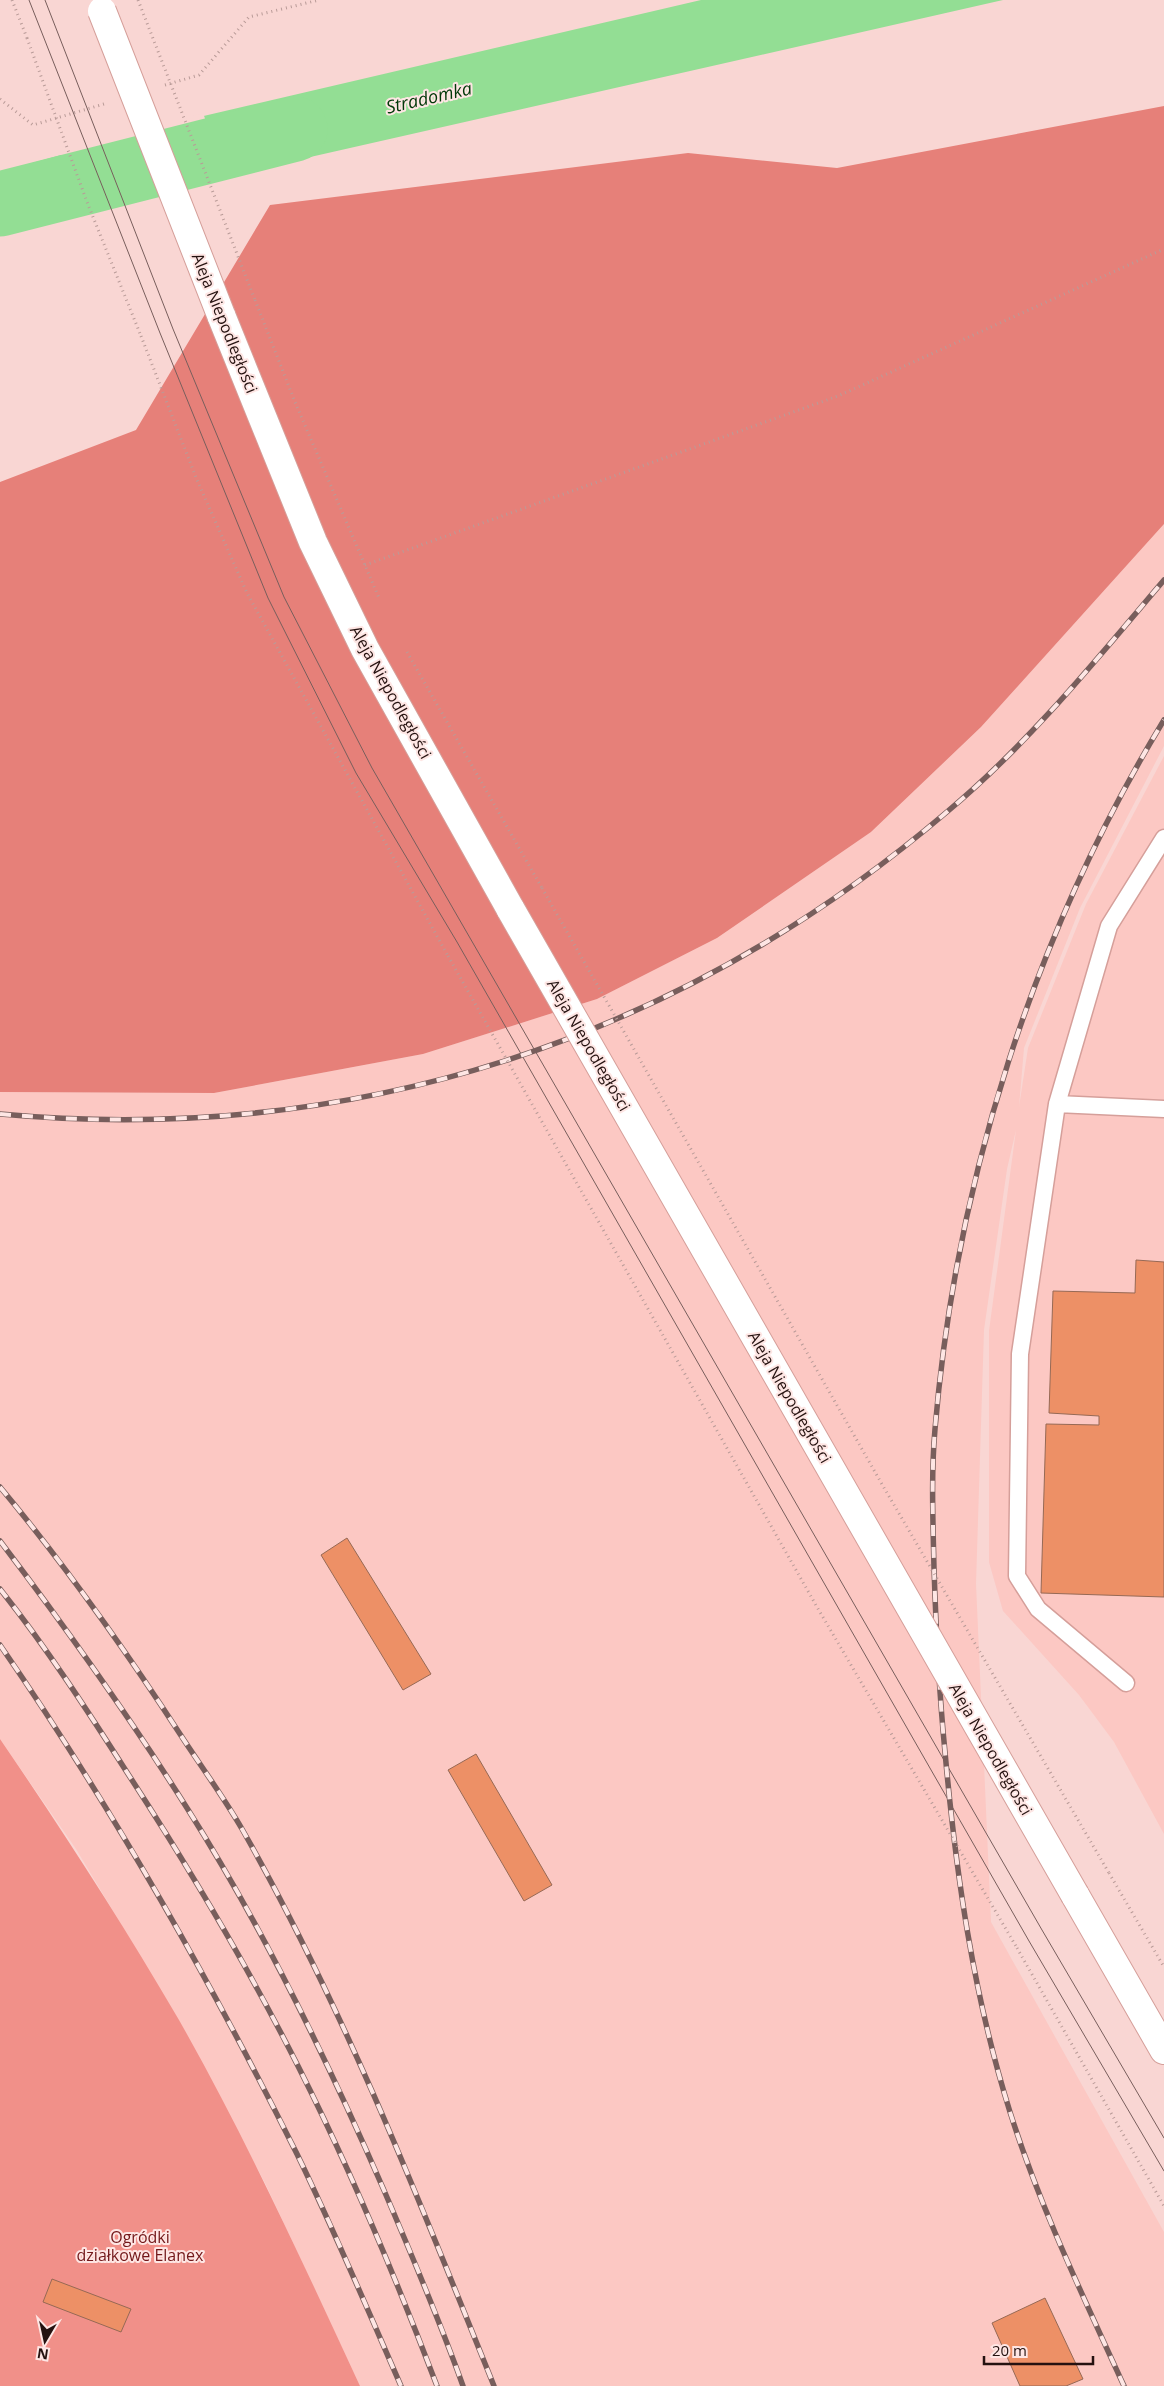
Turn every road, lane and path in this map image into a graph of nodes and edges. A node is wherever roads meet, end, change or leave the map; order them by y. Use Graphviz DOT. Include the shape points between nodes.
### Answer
graph roads {
  1 [pos="12,0"];
  2 [pos="138,0"];
  3 [pos="319,0"];
  4 [pos="100,6"];
  5 [pos="199,75"];
  6 [pos="0,99"];
  7 [pos="33,125"];
  8 [pos="1164,249"];
  9 [pos="365,565"];
  10 [pos="381,602"];
  11 [pos="404,646"];
  12 [pos="1164,838"];
  13 [pos="1057,1104"];
  14 [pos="1164,1109"];
  15 [pos="1126,1683"];
  16 [pos="1164,1967"];
  17 [pos="1164,2050"];
  18 [pos="1164,2206"];
  1 -- 18 [label="path, bridge" via="86,202 197,480 246,593 822,1615"];
  2 -- 9 [label="path, bridge" via="295,402"];
  3 -- 5 [label="path" via="249,17"];
  4 -- 17 [label="street, Aleja Niepodległości, bridge" via="313,542 365,649"];
  6 -- 7 [label="path"];
  8 -- 9 [label="path" via="838,396"];
  9 -- 10 [label="path"];
  11 -- 16 [label="path, bridge" via="878,1477"];
  12 -- 13 [label="lane" via="1109,926"];
  13 -- 14 [label="lane"];
  13 -- 15 [label="lane" via="1020,1354 1017,1576 1038,1609"];
}
